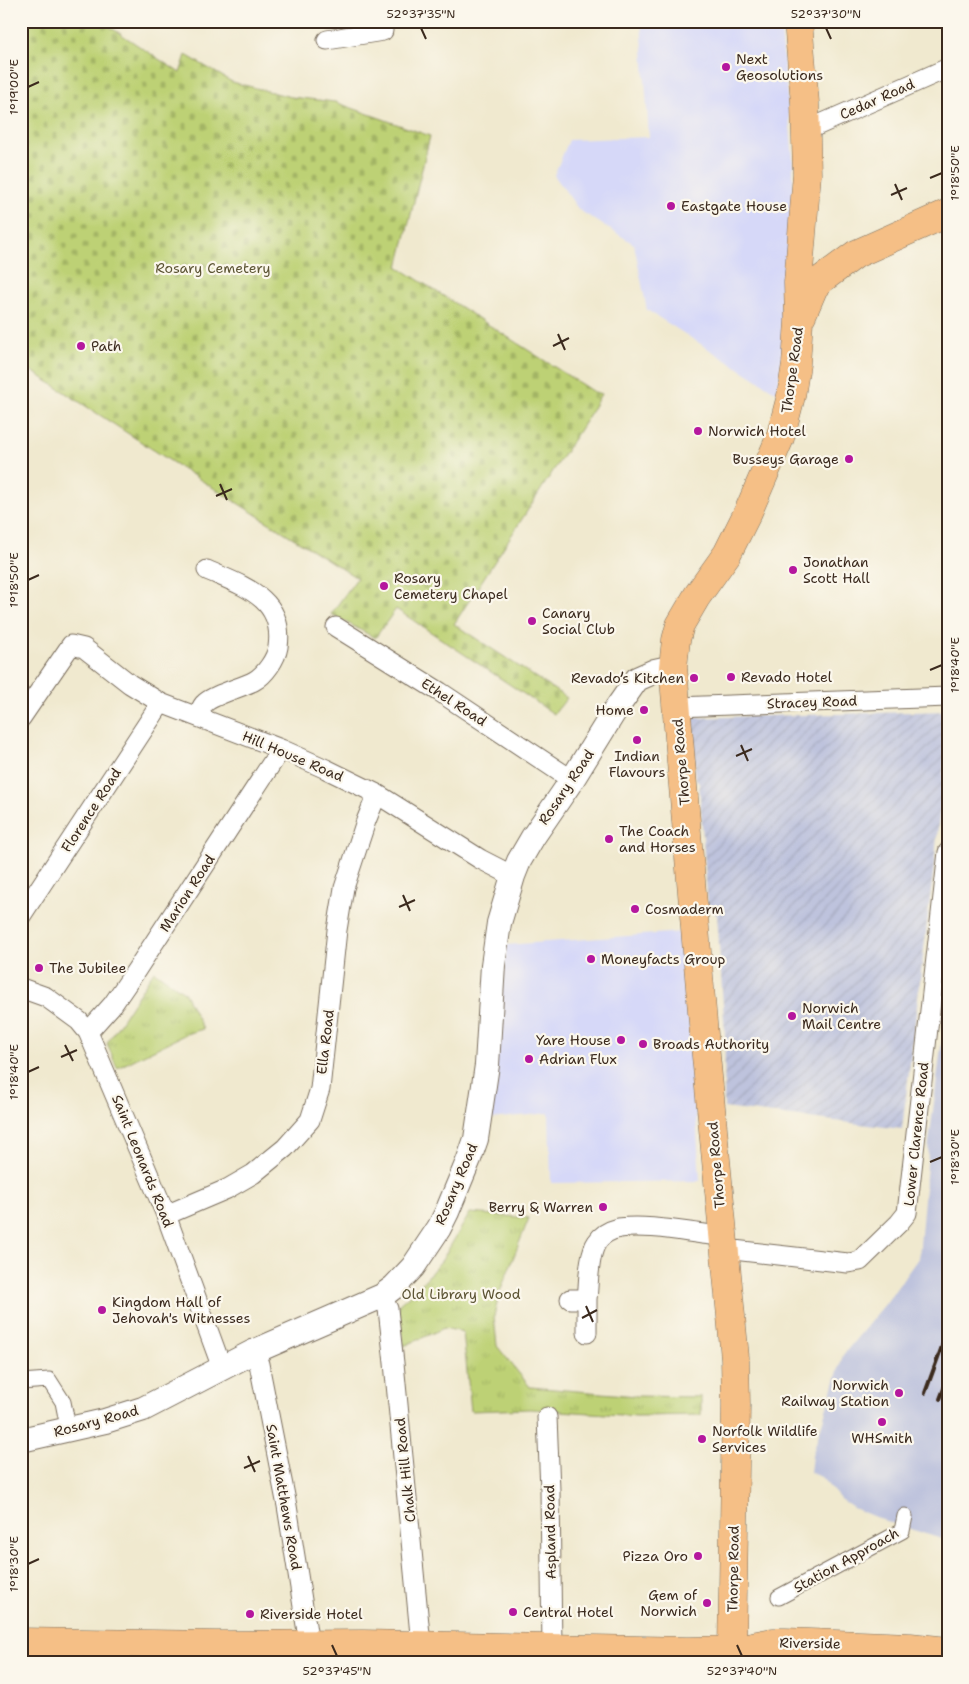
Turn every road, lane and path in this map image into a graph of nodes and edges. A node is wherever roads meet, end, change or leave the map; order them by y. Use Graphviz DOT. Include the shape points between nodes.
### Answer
graph roads {
  1 [pos="383,21"];
  2 [pos="798,21"];
  3 [pos="327,40"];
  4 [pos="948,68"];
  5 [pos="806,127"];
  6 [pos="948,213"];
  7 [pos="802,233"];
  8 [pos="856,254"];
  9 [pos="799,321"];
  10 [pos="208,570"];
  11 [pos="336,627"];
  12 [pos="673,667"];
  13 [pos="948,697"];
  14 [pos="160,703"];
  15 [pos="677,706"];
  16 [pos="198,716"];
  17 [pos="21,718"];
  18 [pos="281,749"];
  19 [pos="572,780"];
  20 [pos="377,794"];
  21 [pos="948,852"];
  22 [pos="513,876"];
  23 [pos="21,916"];
  24 [pos="21,988"];
  25 [pos="88,1032"];
  26 [pos="166,1215"];
  27 [pos="724,1242"];
  28 [pos="382,1296"];
  29 [pos="587,1333"];
  30 [pos="253,1352"];
  31 [pos="222,1368"];
  32 [pos="21,1382"];
  33 [pos="547,1417"];
  34 [pos="73,1428"];
  35 [pos="21,1440"];
  36 [pos="905,1516"];
  37 [pos="779,1597"];
  38 [pos="21,1642"];
  39 [pos="309,1644"];
  40 [pos="421,1645"];
  41 [pos="552,1648"];
  42 [pos="948,1652"];
  43 [pos="732,1656"];
  1 -- 3 [label="street" via="384,31"];
  2 -- 5 [label="main road, Thorpe Road"];
  4 -- 5 [label="street, Cedar Road" via="814,127"];
  5 -- 7 [label="main road, Thorpe Road" via="807,174"];
  6 -- 8 [label="main road"];
  7 -- 8 [label="main road" via="806,246 818,260"];
  7 -- 9 [label="main road, Thorpe Road"];
  8 -- 9 [label="main road" via="814,287"];
  9 -- 12 [label="main road, Thorpe Road" via="791,396 780,438 727,554 696,596 680,625"];
  10 -- 16 [label="street" via="241,585 268,604 278,626 279,639 276,654 265,672 256,680 206,701"];
  11 -- 19 [label="street, Ethel Road"];
  12 -- 15 [label="main road, Thorpe Road"];
  12 -- 19 [label="street, Rosary Road" via="655,670 638,679"];
  13 -- 15 [label="street, Stracey Road"];
  14 -- 16 [label="street, Hill House Road"];
  14 -- 17 [label="street, Hill House Road" via="84,648 71,646"];
  14 -- 23 [label="street, Florence Road"];
  15 -- 27 [label="main road, Thorpe Road"];
  16 -- 18 [label="street, Hill House Road"];
  18 -- 20 [label="street, Hill House Road"];
  18 -- 25 [label="street, Marion Road" via="130,980"];
  19 -- 22 [label="street, Rosary Road" via="533,837"];
  20 -- 22 [label="street, Hill House Road"];
  20 -- 26 [label="street, Ella Road" via="344,888 320,1090 310,1120 285,1148 253,1174"];
  21 -- 27 [label="street, Lower Clarence Road" via="907,1213 860,1261 848,1263"];
  22 -- 28 [label="street, Rosary Road" via="499,923 493,965 487,1065 476,1139 439,1228 413,1267"];
  24 -- 25 [label="street, Saint Leonards Road" via="46,996"];
  25 -- 26 [label="street, Saint Leonards Road"];
  26 -- 31 [label="street, Saint Leonards Road"];
  27 -- 29 [label="street" via="712,1235 641,1228 618,1228 606,1232 596,1242 579,1299"];
  27 -- 43 [label="main road, Thorpe Road" via="735,1358 736,1406"];
  28 -- 30 [label="street, Rosary Road"];
  28 -- 40 [label="street, Chalk Hill Road" via="388,1309"];
  30 -- 31 [label="street, Rosary Road"];
  30 -- 39 [label="street, Saint Matthews Road" via="259,1364 287,1506"];
  31 -- 34 [label="street, Rosary Road" via="143,1409 105,1422"];
  32 -- 34 [label="street" via="49,1380 64,1402 67,1422"];
  33 -- 41 [label="street, Aspland Road"];
  34 -- 35 [label="street, Rosary Road"];
  36 -- 37 [label="street, Station Approach" via="902,1531"];
  38 -- 39 [label="main road, Riverside"];
  39 -- 40 [label="main road, Riverside"];
  40 -- 41 [label="main road, Riverside"];
  41 -- 43 [label="main road, Riverside" via="688,1651"];
  42 -- 43 [label="main road, Riverside" via="910,1647 773,1642"];
}
